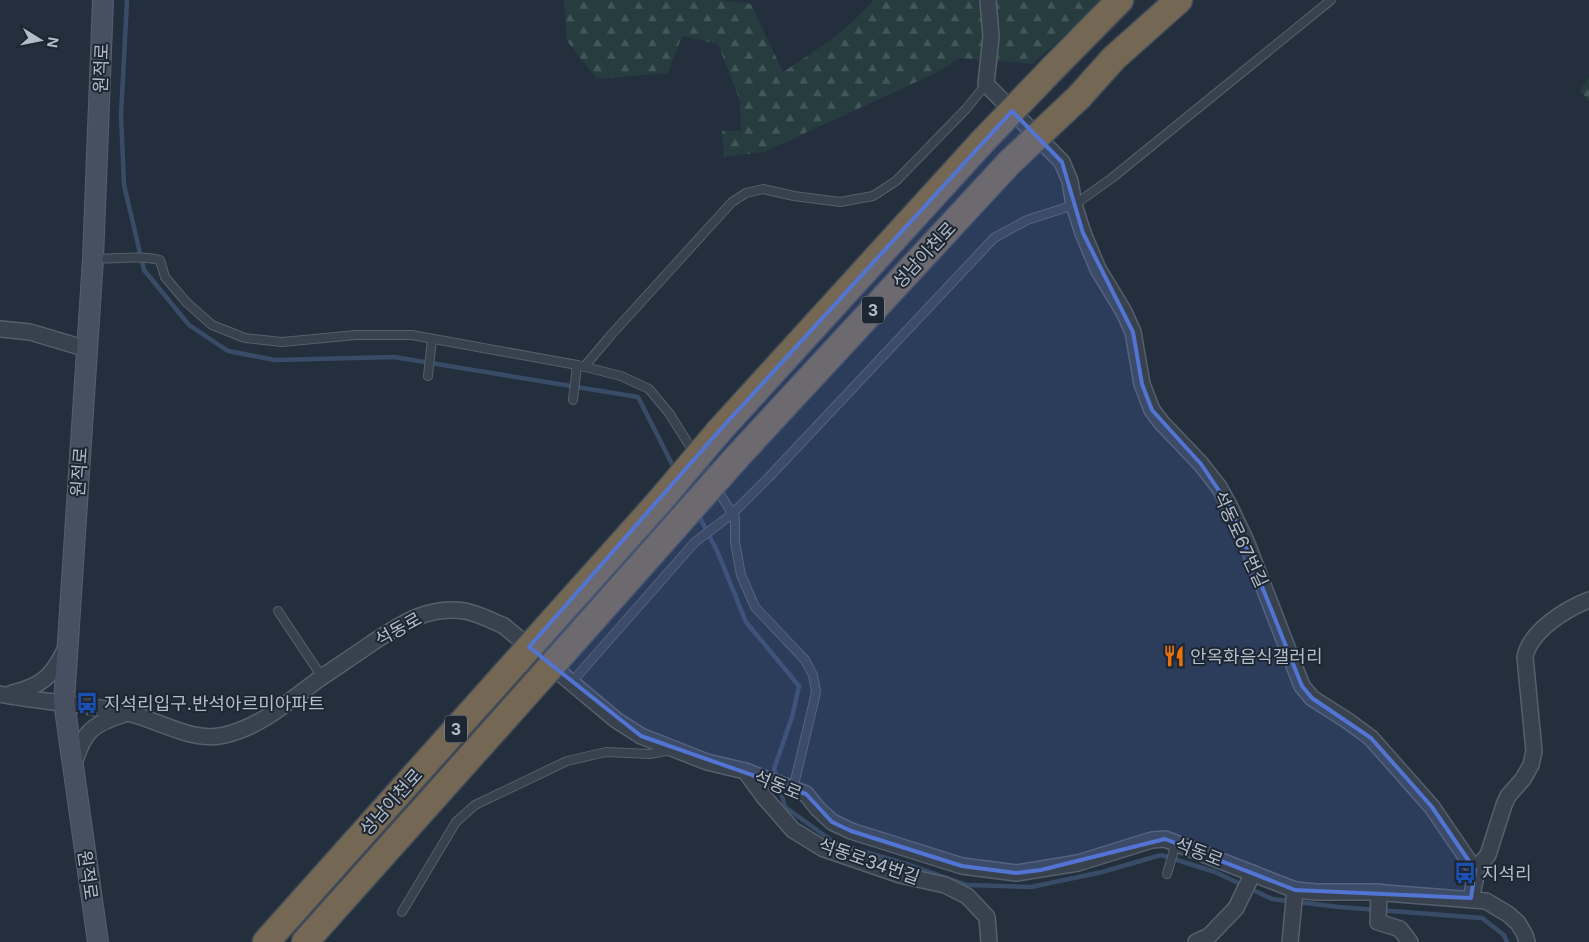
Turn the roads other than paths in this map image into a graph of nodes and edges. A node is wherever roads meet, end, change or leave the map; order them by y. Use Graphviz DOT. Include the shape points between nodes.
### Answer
graph roads {
  1 [pos="103,0"];
  2 [pos="988,0"];
  3 [pos="1120,0"];
  4 [pos="1179,0"];
  5 [pos="1331,0"];
  6 [pos="986,84"];
  7 [pos="1074,205"];
  8 [pos="93,259"];
  9 [pos="0,329"];
  10 [pos="432,342"];
  11 [pos="87,349"];
  12 [pos="581,366"];
  13 [pos="428,373"];
  14 [pos="573,396"];
  15 [pos="732,514"];
  16 [pos="1589,600"];
  17 [pos="278,611"];
  18 [pos="67,644"];
  19 [pos="322,677"];
  20 [pos="571,683"];
  21 [pos="2,695"];
  22 [pos="64,702"];
  23 [pos="128,713"];
  24 [pos="674,750"];
  25 [pos="73,768"];
  26 [pos="744,771"];
  27 [pos="791,788"];
  28 [pos="1175,846"];
  29 [pos="1475,870"];
  30 [pos="1167,874"];
  31 [pos="1251,876"];
  32 [pos="1379,896"];
  33 [pos="1471,898"];
  34 [pos="1294,899"];
  35 [pos="402,912"];
  36 [pos="98,942"];
  37 [pos="266,942"];
  38 [pos="305,942"];
  39 [pos="988,942"];
  40 [pos="1196,942"];
  41 [pos="1290,942"];
  42 [pos="1410,942"];
  43 [pos="1527,942"];
  1 -- 8 [label="street, 원적로"];
  2 -- 6 [label="street" via="991,37"];
  3 -- 37 [label="highway, 성남이천로 / 3, bridge" via="983,141 719,431"];
  4 -- 38 [label="highway, 성남이천로 / 3, bridge" via="1114,58 1079,97 1009,163 737,457"];
  5 -- 7 [label="lane" via="1112,178"];
  6 -- 7 [label="street, 석동로67번길" via="1062,162 1070,180"];
  6 -- 12 [label="lane" via="896,181 874,196 840,202 763,189 746,192 732,202"];
  7 -- 15 [label="lane" via="1027,220 994,238"];
  7 -- 29 [label="street, 석동로67번길" via="1098,269 1133,332 1142,384 1152,410 1201,464 1230,507 1302,686 1312,698 1371,738 1432,807"];
  8 -- 10 [label="lane" via="146,257 160,260 165,277 186,302 212,325 245,338 282,342 356,335 412,335"];
  8 -- 11 [label="street, 원적로"];
  9 -- 11 [label="street" via="30,332"];
  10 -- 12 [label="lane"];
  10 -- 13 [label="lane"];
  11 -- 18 [label="street, 원적로"];
  12 -- 14 [label="lane" via="576,374"];
  12 -- 15 [label="lane" via="621,376 649,390 669,413"];
  15 -- 20 [label="lane" via="695,542"];
  15 -- 27 [label="lane" via="741,575 755,606 805,660 814,675 814,701"];
  16 -- 29 [label="street" via="1563,613 1530,641 1526,649 1534,751 1531,765 1508,796 1488,855"];
  17 -- 19 [label="lane"];
  18 -- 21 [label="street" via="57,666 43,680 30,688"];
  18 -- 22 [label="street, 원적로"];
  19 -- 20 [label="street, 석동로" via="418,615 464,611 504,626"];
  19 -- 23 [label="street, 석동로" via="268,718 225,735 206,737 182,732"];
  20 -- 24 [label="street, 석동로" via="616,720 641,736"];
  21 -- 22 [label="street, 석동로"];
  22 -- 23 [label="street, 석동로"];
  22 -- 25 [label="street, 원적로"];
  23 -- 25 [label="street" via="93,727 81,742"];
  24 -- 26 [label="street, 석동로"];
  24 -- 35 [label="lane" via="650,754 606,752 567,761 475,805 456,822"];
  25 -- 36 [label="street, 원적로"];
  26 -- 27 [label="street, 석동로"];
  26 -- 39 [label="street, 석동로34번길" via="793,830 824,850 900,875 945,885 967,896 987,917"];
  27 -- 28 [label="street, 석동로" via="806,794 832,822 851,831 962,866 987,870 1016,873 1041,870 1078,863 1152,840 1165,839"];
  28 -- 30 [label="lane"];
  28 -- 31 [label="street, 석동로"];
  29 -- 33 [label="street"];
  31 -- 34 [label="street, 석동로" via="1283,886"];
  31 -- 40 [label="street" via="1236,908 1208,936"];
  32 -- 33 [label="street, 석동로"];
  32 -- 34 [label="street, 석동로" via="1316,892"];
  32 -- 42 [label="street" via="1378,922 1400,929"];
  33 -- 43 [label="street, 석동로" via="1486,901 1508,914 1518,923"];
  34 -- 41 [label="street"];
}
